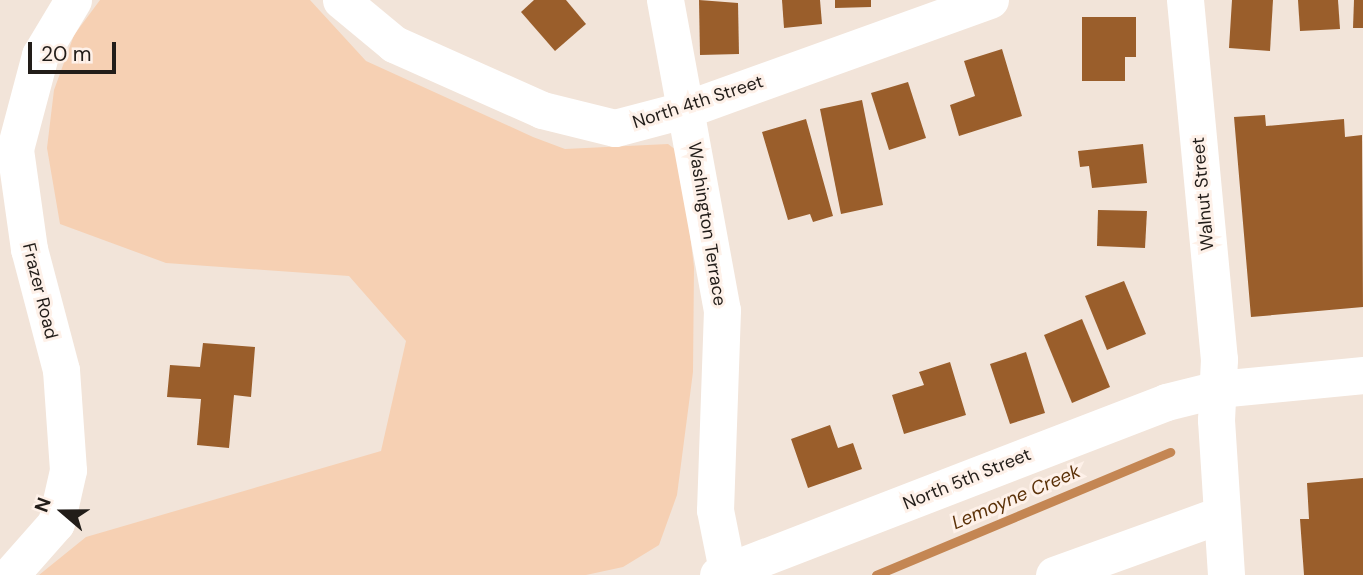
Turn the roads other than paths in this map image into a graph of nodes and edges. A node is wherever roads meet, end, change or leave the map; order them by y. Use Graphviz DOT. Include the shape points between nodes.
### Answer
graph roads {
  1 [pos="73,0"];
  2 [pos="341,0"];
  3 [pos="375,0"];
  4 [pos="665,0"];
  5 [pos="990,0"];
  6 [pos="1185,0"];
  7 [pos="382,36"];
  8 [pos="687,109"];
  9 [pos="1363,375"];
  10 [pos="1217,389"];
  11 [pos="1220,515"];
  12 [pos="724,574"];
  13 [pos="10,575"];
  14 [pos="1054,575"];
  15 [pos="1226,575"];
  1 -- 13 [label="street, Frazer Road" via="36,67 15,149 29,249 67,411 68,470 56,523"];
  2 -- 7 [label="street, North 4th Street"];
  3 -- 7 [label="street"];
  4 -- 8 [label="street, Washington Terrace"];
  5 -- 8 [label="street, North 4th Street"];
  6 -- 10 [label="street, Walnut Street"];
  7 -- 8 [label="street, North 4th Street" via="542,110 595,127 644,123"];
  8 -- 12 [label="street, Washington Terrace" via="722,310 715,510"];
  9 -- 10 [label="street, North 5th Street"];
  10 -- 11 [label="street"];
  10 -- 12 [label="street, North 5th Street" via="1166,402"];
  11 -- 14 [label="street"];
  11 -- 15 [label="street"];
}
